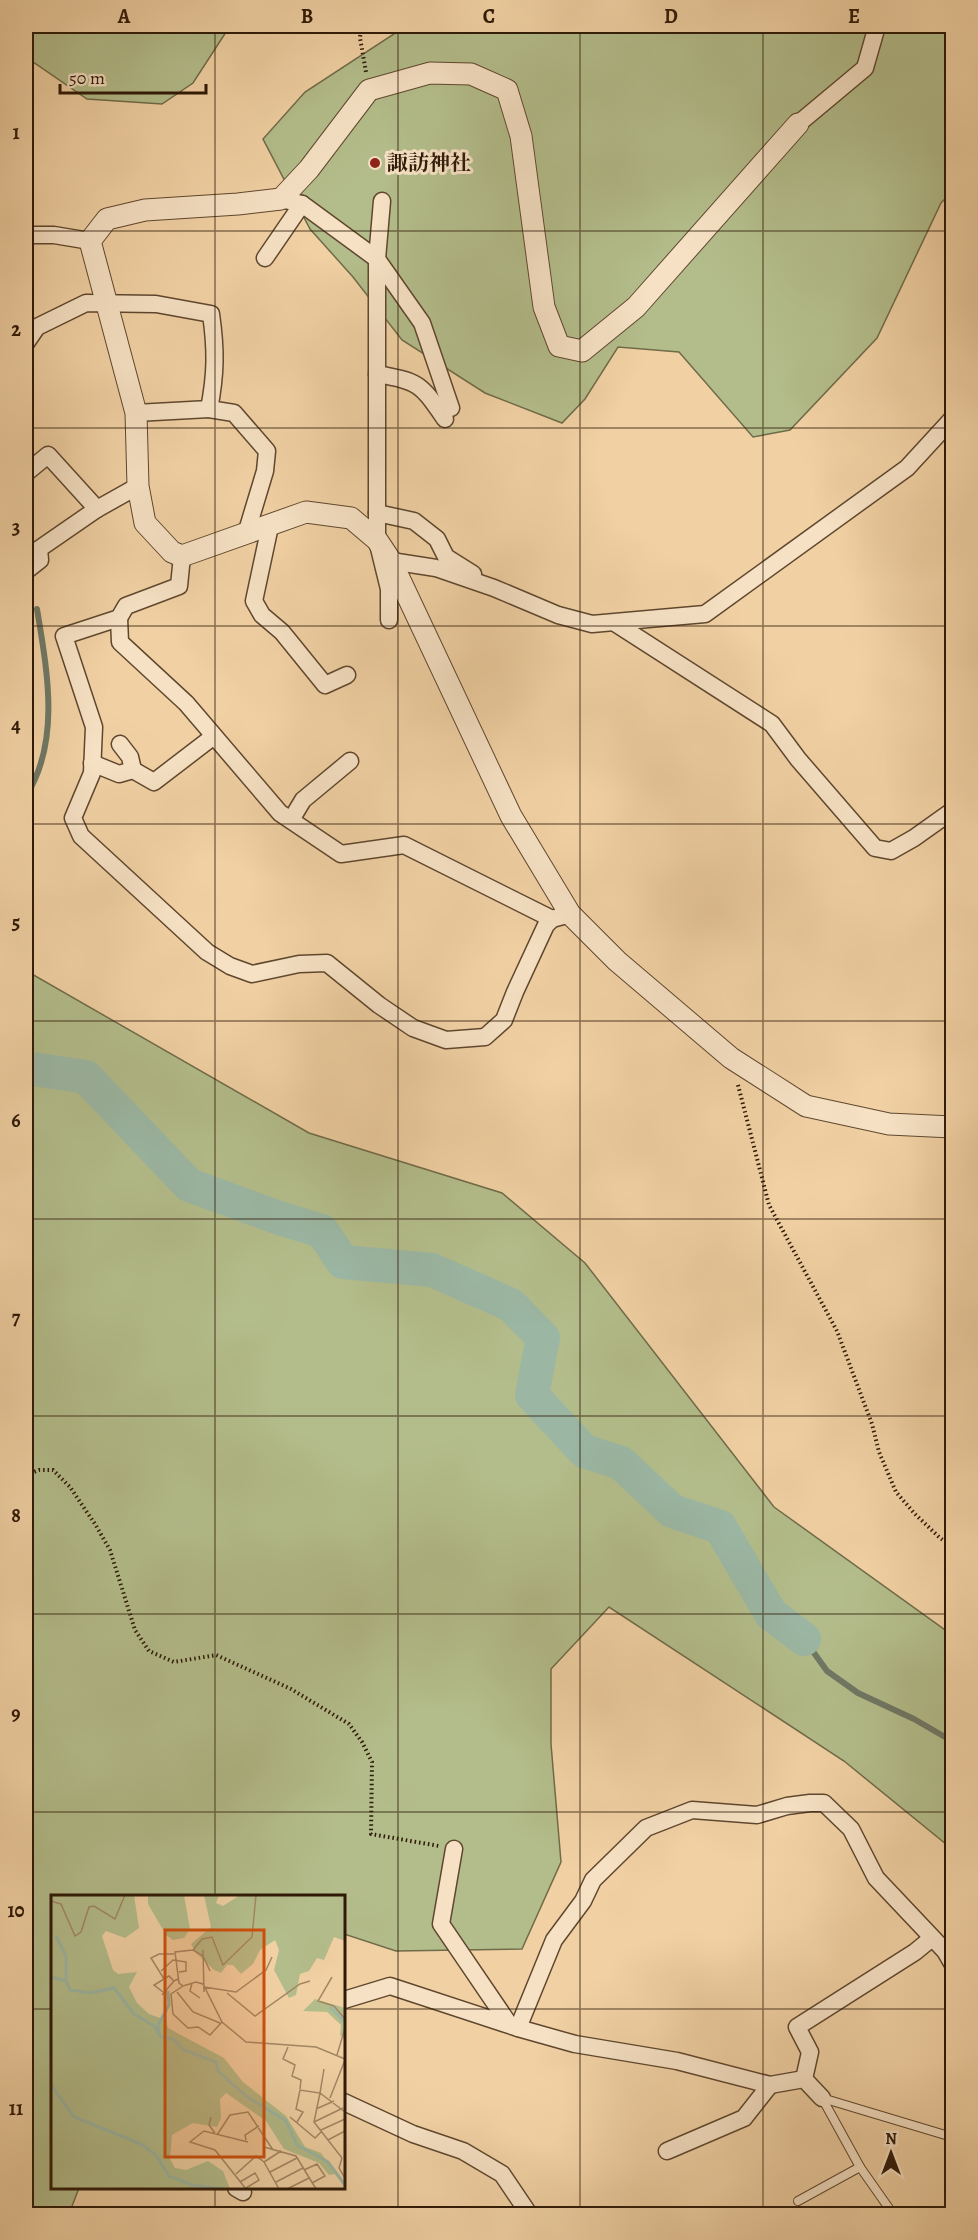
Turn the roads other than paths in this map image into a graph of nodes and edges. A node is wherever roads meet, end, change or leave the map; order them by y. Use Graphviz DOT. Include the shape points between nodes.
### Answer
graph roads {
  1 [pos="877,26"];
  2 [pos="798,124"];
  3 [pos="281,199"];
  4 [pos="382,201"];
  5 [pos="302,204"];
  6 [pos="26,235"];
  7 [pos="90,241"];
  8 [pos="265,258"];
  9 [pos="377,259"];
  10 [pos="107,303"];
  11 [pos="26,344"];
  12 [pos="377,374"];
  13 [pos="209,409"];
  14 [pos="136,413"];
  15 [pos="952,419"];
  16 [pos="26,473"];
  17 [pos="138,486"];
  18 [pos="97,509"];
  19 [pos="377,513"];
  20 [pos="270,526"];
  21 [pos="246,534"];
  22 [pos="377,540"];
  23 [pos="182,556"];
  24 [pos="391,561"];
  25 [pos="26,571"];
  26 [pos="494,588"];
  27 [pos="119,618"];
  28 [pos="389,620"];
  29 [pos="615,623"];
  30 [pos="347,675"];
  31 [pos="214,736"];
  32 [pos="120,744"];
  33 [pos="350,760"];
  34 [pos="92,763"];
  35 [pos="133,770"];
  36 [pos="952,812"];
  37 [pos="291,820"];
  38 [pos="561,916"];
  39 [pos="952,1127"];
  40 [pos="454,1849"];
  41 [pos="932,1938"];
  42 [pos="952,1963"];
  43 [pos="345,2000"];
  44 [pos="514,2026"];
  45 [pos="804,2079"];
  46 [pos="770,2085"];
  47 [pos="822,2098"];
  48 [pos="345,2102"];
  49 [pos="952,2137"];
  50 [pos="667,2151"];
  51 [pos="860,2167"];
  52 [pos="798,2201"];
  53 [pos="529,2214"];
  54 [pos="893,2214"];
  1 -- 2 [label="street" via="865,68"];
  2 -- 3 [label="street" via="636,307 582,351 559,346 544,307 521,136 507,90 471,74 430,73 369,90"];
  3 -- 5 [label="street"];
  3 -- 7 [label="street" via="145,210 107,219"];
  4 -- 9 [label="street"];
  5 -- 8 [label="street"];
  5 -- 9 [label="street"];
  6 -- 7 [label="street"];
  7 -- 10 [label="street"];
  9 -- 12 [label="street"];
  9 -- 12 [label="street" via="422,323 448,413 410,380"];
  10 -- 11 [label="street" via="86,303 37,327"];
  10 -- 13 [label="street" via="156,304 211,314 216,351"];
  10 -- 14 [label="street"];
  12 -- 19 [label="street"];
  13 -- 14 [label="street"];
  13 -- 21 [label="street" via="234,413 267,451"];
  14 -- 17 [label="street"];
  15 -- 29 [label="street" via="907,468 705,614"];
  16 -- 18 [label="street" via="48,455"];
  17 -- 18 [label="street"];
  17 -- 23 [label="street" via="145,523 172,552"];
  18 -- 25 [label="street" via="39,549 40,560"];
  19 -- 22 [label="street"];
  19 -- 26 [label="street" via="414,521 437,539 446,556"];
  20 -- 21 [label="street"];
  20 -- 22 [label="street" via="306,512 317,513 351,518"];
  20 -- 30 [label="street" via="254,601 325,685"];
  21 -- 23 [label="street"];
  22 -- 24 [label="street"];
  22 -- 28 [label="street" via="389,589"];
  23 -- 27 [label="street" via="179,586 126,606"];
  24 -- 26 [label="street" via="436,568"];
  24 -- 38 [label="street"];
  26 -- 29 [label="street" via="558,615 592,624"];
  27 -- 31 [label="street" via="120,642 186,703"];
  27 -- 34 [label="street" via="64,636 94,727"];
  29 -- 36 [label="street" via="772,724 875,848 891,851"];
  31 -- 35 [label="street" via="154,782"];
  31 -- 37 [label="street" via="280,813"];
  32 -- 35 [label="street" via="130,757"];
  33 -- 37 [label="street" via="303,800"];
  34 -- 35 [label="street" via="119,774"];
  34 -- 38 [label="street" via="92,773 73,818 81,836 207,952 252,974 299,964 327,963 413,1028 446,1040 485,1037 504,1020 546,926"];
  37 -- 38 [label="street" via="341,854 404,845"];
  38 -- 39 [label="street" via="731,1058 806,1106 889,1124"];
  40 -- 44 [label="street" via="441,1924"];
  41 -- 42 [label="street"];
  41 -- 44 [label="street" via="876,1878 851,1829 824,1803 788,1806 757,1815 692,1810 646,1828 593,1880 583,1901 554,1940"];
  41 -- 45 [label="street" via="797,2027 810,2052"];
  43 -- 44 [label="street" via="390,1986"];
  44 -- 46 [label="street" via="575,2044 677,2061"];
  45 -- 46 [label="street"];
  45 -- 47 [label="street"];
  46 -- 50 [label="street" via="744,2118"];
  47 -- 49 [label="lane"];
  47 -- 51 [label="lane"];
  48 -- 53 [label="street" via="413,2134 463,2151 502,2174"];
  51 -- 52 [label="lane"];
  51 -- 54 [label="lane"];
}
